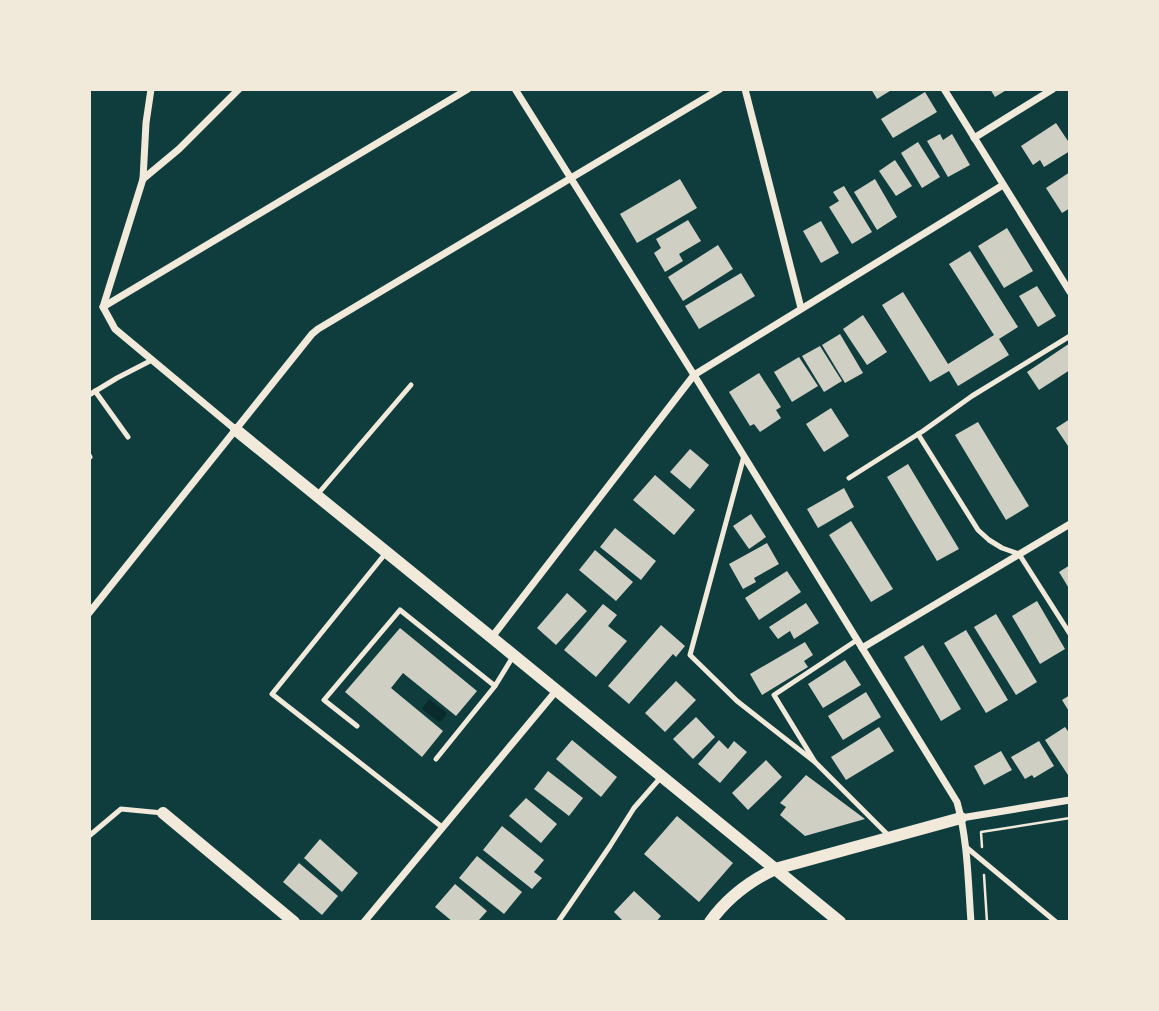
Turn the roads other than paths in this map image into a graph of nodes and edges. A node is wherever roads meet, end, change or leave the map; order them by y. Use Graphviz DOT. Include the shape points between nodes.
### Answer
graph roads {
  1 [pos="151,89"];
  2 [pos="239,89"];
  3 [pos="468,89"];
  4 [pos="515,89"];
  5 [pos="720,89"];
  6 [pos="745,89"];
  7 [pos="944,89"];
  8 [pos="1053,89"];
  9 [pos="974,138"];
  10 [pos="572,178"];
  11 [pos="143,179"];
  12 [pos="1003,185"];
  13 [pos="1070,292"];
  14 [pos="103,307"];
  15 [pos="801,308"];
  16 [pos="1070,336"];
  17 [pos="152,360"];
  18 [pos="694,375"];
  19 [pos="411,385"];
  20 [pos="92,393"];
  21 [pos="236,430"];
  22 [pos="918,434"];
  23 [pos="128,438"];
  24 [pos="744,456"];
  25 [pos="849,478"];
  26 [pos="317,495"];
  27 [pos="1070,524"];
  28 [pos="387,552"];
  29 [pos="1020,554"];
  30 [pos="89,613"];
  31 [pos="1070,634"];
  32 [pos="492,637"];
  33 [pos="857,640"];
  34 [pos="862,648"];
  35 [pos="514,655"];
  36 [pos="495,685"];
  37 [pos="556,691"];
  38 [pos="356,726"];
  39 [pos="436,759"];
  40 [pos="816,762"];
  41 [pos="662,776"];
  42 [pos="1070,800"];
  43 [pos="163,813"];
  44 [pos="961,818"];
  45 [pos="442,827"];
  46 [pos="89,836"];
  47 [pos="890,837"];
  48 [pos="966,847"];
  49 [pos="775,869"];
  50 [pos="294,922"];
  51 [pos="364,922"];
  52 [pos="558,922"];
  53 [pos="710,922"];
  54 [pos="840,922"];
  55 [pos="971,922"];
  56 [pos="1056,922"];
  1 -- 11 [label="street"];
  2 -- 11 [label="street"];
  3 -- 14 [label="street"];
  4 -- 10 [label="street"];
  5 -- 10 [label="street"];
  6 -- 15 [label="street"];
  7 -- 9 [label="street"];
  8 -- 9 [label="street"];
  9 -- 12 [label="street"];
  10 -- 18 [label="street"];
  10 -- 21 [label="street" via="318,329"];
  11 -- 14 [label="street"];
  12 -- 13 [label="street"];
  12 -- 15 [label="street"];
  14 -- 17 [label="street" via="115,330"];
  15 -- 18 [label="street"];
  16 -- 22 [label="lane"];
  17 -- 20 [label="lane"];
  17 -- 21 [label="street"];
  18 -- 24 [label="street"];
  18 -- 32 [label="street"];
  19 -- 26 [label="lane"];
  20 -- 23 [label="lane"];
  21 -- 26 [label="street"];
  21 -- 30 [label="street"];
  22 -- 25 [label="lane"];
  22 -- 29 [label="lane" via="978,530 1002,548"];
  24 -- 33 [label="street"];
  24 -- 40 [label="lane" via="691,655 737,701"];
  26 -- 28 [label="street"];
  27 -- 29 [label="street"];
  28 -- 32 [label="street"];
  28 -- 45 [label="lane" via="272,694"];
  29 -- 31 [label="lane"];
  29 -- 34 [label="street"];
  32 -- 35 [label="street"];
  33 -- 34 [label="street"];
  33 -- 40 [label="lane" via="774,695"];
  34 -- 44 [label="street" via="957,802"];
  35 -- 36 [label="lane"];
  35 -- 37 [label="street"];
  36 -- 38 [label="lane" via="400,610 324,700"];
  36 -- 39 [label="lane"];
  37 -- 41 [label="street"];
  37 -- 45 [label="street"];
  40 -- 47 [label="lane"];
  41 -- 49 [label="street"];
  41 -- 52 [label="lane" via="634,808"];
  42 -- 44 [label="street"];
  43 -- 46 [label="lane" via="121,809"];
  43 -- 50 [label="street"];
  44 -- 47 [label="street"];
  44 -- 48 [label="street"];
  45 -- 51 [label="street"];
  47 -- 49 [label="street"];
  48 -- 55 [label="street"];
  48 -- 56 [label="lane"];
  49 -- 53 [label="street" via="720,907"];
  49 -- 54 [label="street"];
}
